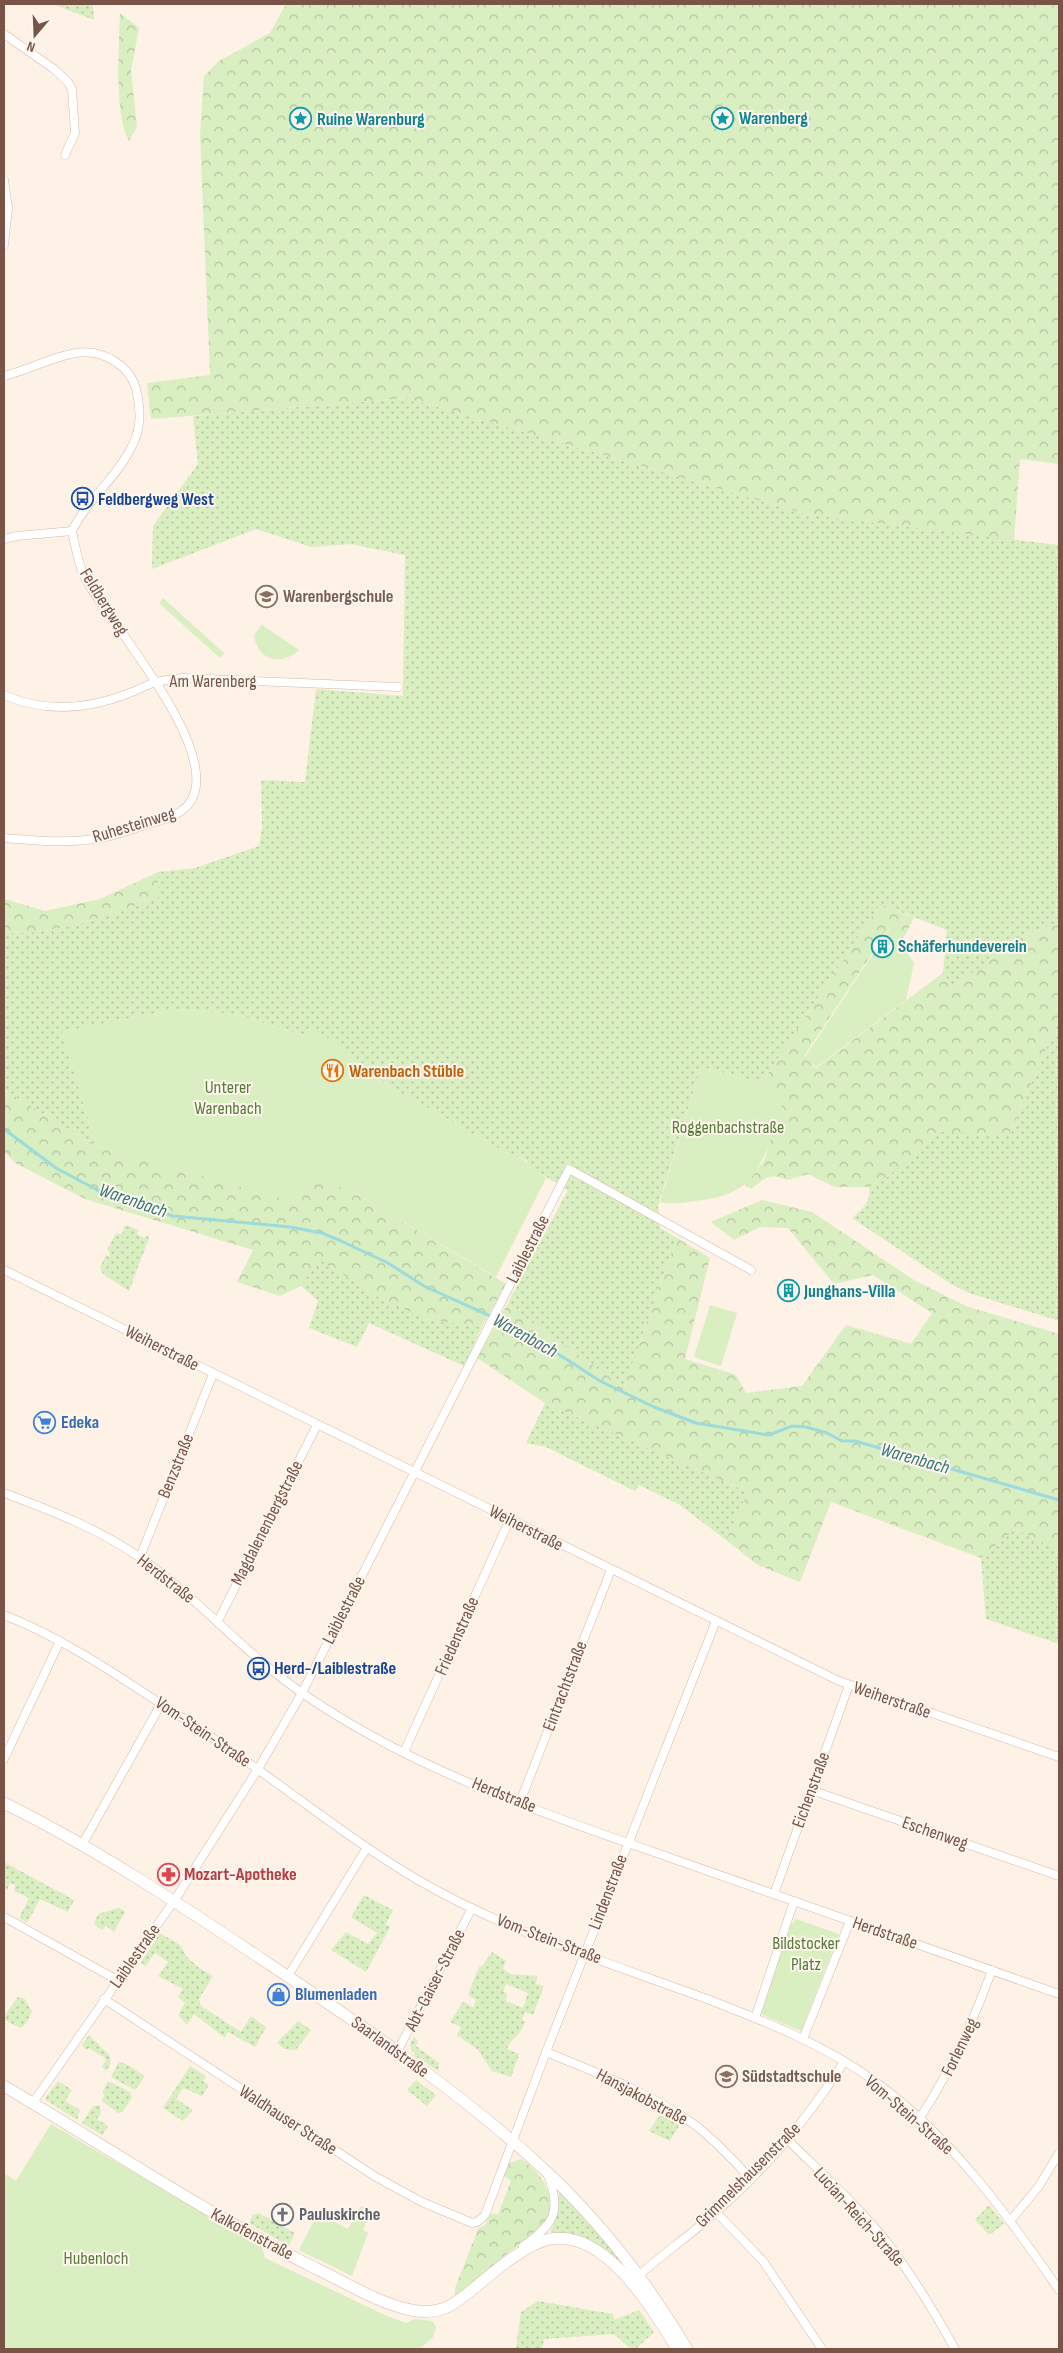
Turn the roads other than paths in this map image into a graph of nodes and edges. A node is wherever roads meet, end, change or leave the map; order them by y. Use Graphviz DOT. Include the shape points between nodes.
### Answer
graph roads {
  1 [pos="4,34"];
  2 [pos="65,155"];
  3 [pos="4,180"];
  4 [pos="4,245"];
  5 [pos="4,376"];
  6 [pos="72,531"];
  7 [pos="4,539"];
  8 [pos="156,682"];
  9 [pos="398,687"];
  10 [pos="4,695"];
  11 [pos="4,838"];
  12 [pos="4,1270"];
  13 [pos="751,1270"];
  14 [pos="213,1374"];
  15 [pos="317,1425"];
  16 [pos="413,1473"];
  17 [pos="4,1493"];
  18 [pos="510,1519"];
  19 [pos="140,1557"];
  20 [pos="611,1570"];
  21 [pos="4,1615"];
  22 [pos="218,1621"];
  23 [pos="716,1621"];
  24 [pos="60,1641"];
  25 [pos="849,1685"];
  26 [pos="302,1693"];
  27 [pos="161,1704"];
  28 [pos="404,1752"];
  29 [pos="1059,1757"];
  30 [pos="4,1759"];
  31 [pos="258,1769"];
  32 [pos="811,1790"];
  33 [pos="520,1802"];
  34 [pos="4,1803"];
  35 [pos="627,1843"];
  36 [pos="82,1844"];
  37 [pos="366,1849"];
  38 [pos="1059,1876"];
  39 [pos="774,1894"];
  40 [pos="174,1901"];
  41 [pos="794,1901"];
  42 [pos="472,1908"];
  43 [pos="4,1917"];
  44 [pos="850,1921"];
  45 [pos="584,1953"];
  46 [pos="992,1970"];
  47 [pos="288,1976"];
  48 [pos="117,1980"];
  49 [pos="1059,1994"];
  50 [pos="104,1999"];
  51 [pos="755,2018"];
  52 [pos="803,2040"];
  53 [pos="398,2052"];
  54 [pos="546,2052"];
  55 [pos="844,2062"];
  56 [pos="4,2086"];
  57 [pos="32,2104"];
  58 [pos="919,2119"];
  59 [pos="788,2140"];
  60 [pos="512,2142"];
  61 [pos="1059,2153"];
  62 [pos="547,2172"];
  63 [pos="750,2178"];
  64 [pos="716,2212"];
  65 [pos="481,2220"];
  66 [pos="1011,2220"];
  67 [pos="507,2261"];
  68 [pos="638,2276"];
  69 [pos="1059,2290"];
  70 [pos="678,2349"];
  71 [pos="687,2349"];
  72 [pos="822,2349"];
  73 [pos="955,2349"];
  1 -- 2 [label="street" via="54,69 72,89 75,133"];
  3 -- 4 [label="street" via="8,208"];
  5 -- 6 [label="street" via="76,353 94,353 110,358 131,377 140,412 132,447 120,467 88,503"];
  6 -- 7 [label="street"];
  6 -- 8 [label="street, Feldbergweg" via="78,561 88,584"];
  8 -- 9 [label="street, Am Warenberg" via="209,678"];
  8 -- 10 [label="street, Am Warenberg" via="123,696 63,708 39,706"];
  8 -- 11 [label="street, Ruhesteinweg" via="181,727 196,770 193,799 185,809 172,817 107,837 48,842"];
  12 -- 14 [label="street, Weiherstraße"];
  13 -- 16 [label="street, Laiblestraße" via="569,1169"];
  14 -- 15 [label="street, Weiherstraße"];
  14 -- 19 [label="street, Benzstraße"];
  15 -- 16 [label="street, Weiherstraße"];
  15 -- 22 [label="street, Magdalenenbergstraße"];
  16 -- 18 [label="street, Weiherstraße"];
  16 -- 26 [label="street, Laiblestraße"];
  17 -- 19 [label="street, Herdstraße" via="89,1527"];
  18 -- 20 [label="street, Weiherstraße"];
  18 -- 28 [label="street, Friedenstraße"];
  19 -- 22 [label="street, Herdstraße"];
  20 -- 23 [label="street, Weiherstraße"];
  20 -- 33 [label="street, Eintrachtstraße"];
  21 -- 24 [label="street, Vom-Stein-Straße"];
  22 -- 26 [label="street, Herdstraße"];
  23 -- 25 [label="street, Weiherstraße"];
  23 -- 35 [label="street, Lindenstraße"];
  24 -- 27 [label="street, Vom-Stein-Straße"];
  24 -- 30 [label="street"];
  25 -- 29 [label="street, Weiherstraße"];
  25 -- 32 [label="street, Eichenstraße"];
  26 -- 28 [label="street, Herdstraße"];
  26 -- 31 [label="street, Laiblestraße"];
  27 -- 31 [label="street, Vom-Stein-Straße"];
  27 -- 36 [label="street"];
  28 -- 33 [label="street, Herdstraße"];
  31 -- 37 [label="street, Vom-Stein-Straße"];
  31 -- 40 [label="street, Laiblestraße"];
  32 -- 38 [label="street, Eschenweg"];
  32 -- 39 [label="street, Eichenstraße"];
  33 -- 35 [label="street, Herdstraße"];
  34 -- 36 [label="street, Saarlandstraße"];
  35 -- 39 [label="street, Herdstraße"];
  35 -- 45 [label="street, Lindenstraße"];
  36 -- 40 [label="street, Saarlandstraße"];
  37 -- 42 [label="street, Vom-Stein-Straße"];
  37 -- 47 [label="street"];
  39 -- 41 [label="street, Herdstraße"];
  40 -- 47 [label="street, Saarlandstraße"];
  40 -- 48 [label="street, Laiblestraße"];
  41 -- 44 [label="street, Herdstraße"];
  41 -- 51 [label="street"];
  42 -- 45 [label="street, Vom-Stein-Straße"];
  42 -- 53 [label="street, Abt-Gaiser-Straße"];
  43 -- 48 [label="street"];
  44 -- 46 [label="street, Herdstraße"];
  44 -- 52 [label="street"];
  45 -- 51 [label="street, Vom-Stein-Straße"];
  45 -- 54 [label="street, Lindenstraße"];
  46 -- 49 [label="street, Herdstraße"];
  46 -- 58 [label="street, Forlenweg" via="959,2050 938,2092"];
  47 -- 53 [label="street, Saarlandstraße"];
  48 -- 50 [label="street, Laiblestraße"];
  50 -- 57 [label="street, Laiblestraße"];
  50 -- 65 [label="street, Waldhauser Straße" via="360,2167 436,2208 472,2223"];
  51 -- 52 [label="street, Vom-Stein-Straße"];
  52 -- 55 [label="street, Vom-Stein-Straße"];
  53 -- 60 [label="street, Saarlandstraße"];
  54 -- 60 [label="street, Lindenstraße"];
  54 -- 63 [label="street, Hansjakobstraße" via="629,2086 660,2103 695,2125"];
  55 -- 58 [label="street, Vom-Stein-Straße" via="874,2081"];
  55 -- 59 [label="street, Grimmelshausenstraße"];
  56 -- 57 [label="street, Kalkofenstraße"];
  57 -- 67 [label="street, Kalkofenstraße" via="233,2226 400,2307 428,2312 443,2310 459,2302"];
  58 -- 66 [label="street, Vom-Stein-Straße" via="963,2163"];
  59 -- 63 [label="street, Grimmelshausenstraße"];
  59 -- 73 [label="street, Lucian-Reich-Straße" via="857,2208 890,2246 919,2287"];
  60 -- 62 [label="street, Saarlandstraße"];
  60 -- 65 [label="street, Lindenstraße"];
  61 -- 66 [label="street" via="1039,2186"];
  62 -- 67 [label="street, Kalkofenstraße" via="556,2205 550,2224"];
  62 -- 68 [label="street, Saarlandstraße" via="597,2225"];
  63 -- 64 [label="street, Grimmelshausenstraße"];
  64 -- 68 [label="street, Grimmelshausenstraße"];
  64 -- 72 [label="street" via="763,2261"];
  66 -- 69 [label="street, Vom-Stein-Straße"];
  67 -- 70 [label="street, Kalkofenstraße" via="549,2239 575,2240 605,2255 646,2302"];
  68 -- 71 [label="street, Saarlandstraße"];
}
